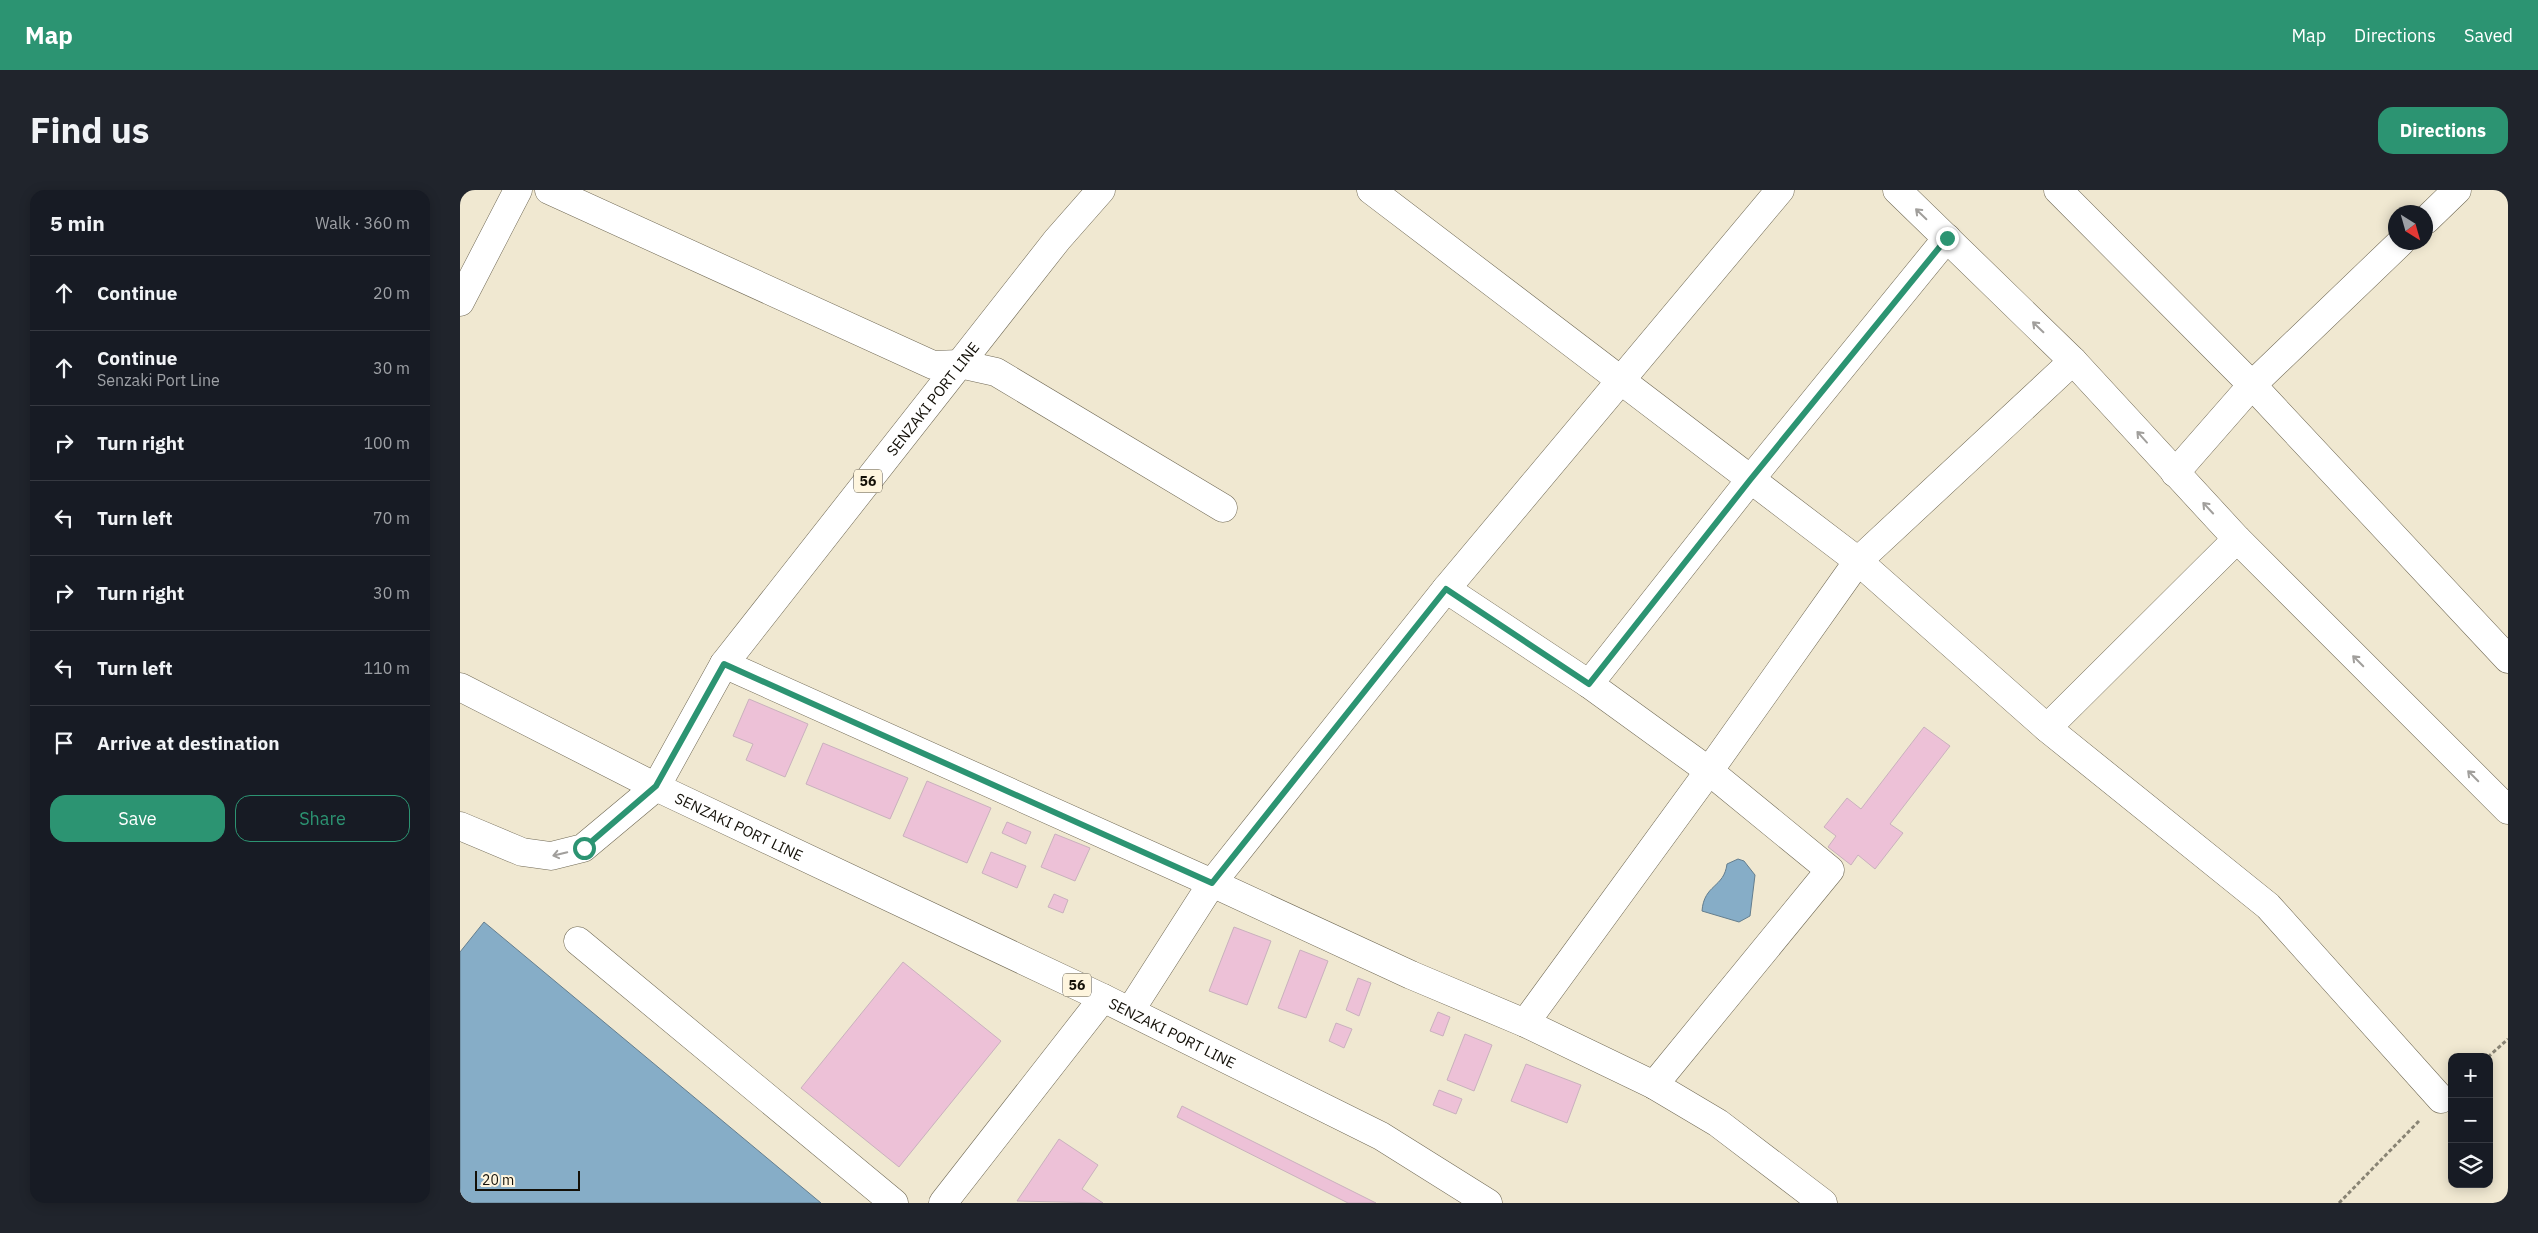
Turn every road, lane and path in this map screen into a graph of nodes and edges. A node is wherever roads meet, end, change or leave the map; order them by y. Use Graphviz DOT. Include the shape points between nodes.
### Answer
graph roads {
  1 [pos="518,190"];
  2 [pos="549,190"];
  3 [pos="1101,190"];
  4 [pos="1371,190"];
  5 [pos="1780,190"];
  6 [pos="1897,190"];
  7 [pos="2058,190"];
  8 [pos="2457,190"];
  9 [pos="2433,213"];
  10 [pos="1947,238"];
  11 [pos="2394,250"];
  12 [pos="460,302"];
  13 [pos="2073,361"];
  14 [pos="960,364"];
  15 [pos="1619,381"];
  16 [pos="2252,385"];
  17 [pos="2175,473"];
  18 [pos="1750,480"];
  19 [pos="1223,508"];
  20 [pos="2237,539"];
  21 [pos="1858,561"];
  22 [pos="1446,589"];
  23 [pos="2508,659"];
  24 [pos="724,664"];
  25 [pos="1589,684"];
  26 [pos="460,687"];
  27 [pos="2047,728"];
  28 [pos="1709,771"];
  29 [pos="656,786"];
  30 [pos="2508,810"];
  31 [pos="460,826"];
  32 [pos="1212,883"];
  33 [pos="578,940"];
  34 [pos="1103,998"];
  35 [pos="1130,1011"];
  36 [pos="1525,1023"];
  37 [pos="2508,1039"];
  38 [pos="2492,1053"];
  39 [pos="1654,1085"];
  40 [pos="2441,1099"];
  41 [pos="894,1203"];
  42 [pos="943,1203"];
  43 [pos="1488,1203"];
  44 [pos="1823,1203"];
  45 [pos="2339,1203"];
  1 -- 12 [label="street"];
  2 -- 14 [label="street" via="933,365"];
  3 -- 14 [label="street, SENZAKI PORT LINE / 56" via="1057,240"];
  4 -- 15 [label="street"];
  5 -- 15 [label="street"];
  10 -- 6 [label="street, one-way"];
  7 -- 16 [label="street"];
  8 -- 9 [label="street"];
  13 -- 10 [label="street, one-way"];
  10 -- 18 [label="street"];
  11 -- 16 [label="street"];
  17 -- 13 [label="street, one-way"];
  13 -- 21 [label="street"];
  14 -- 19 [label="street" via="996,372"];
  14 -- 24 [label="street, SENZAKI PORT LINE / 56"];
  15 -- 18 [label="street"];
  15 -- 22 [label="street"];
  16 -- 17 [label="street"];
  16 -- 23 [label="street"];
  20 -- 17 [label="street, one-way"];
  18 -- 21 [label="street"];
  18 -- 25 [label="street"];
  20 -- 27 [label="street"];
  30 -- 20 [label="street, one-way"];
  21 -- 27 [label="street"];
  21 -- 28 [label="street"];
  22 -- 25 [label="street"];
  22 -- 32 [label="street"];
  24 -- 29 [label="street, SENZAKI PORT LINE / 56"];
  24 -- 32 [label="street"];
  25 -- 28 [label="street"];
  26 -- 29 [label="street"];
  27 -- 40 [label="street" via="2268,906"];
  28 -- 36 [label="street"];
  28 -- 39 [label="street" via="1830,870"];
  29 -- 31 [label="street, one-way" via="584,848 551,856 522,852"];
  29 -- 34 [label="street, SENZAKI PORT LINE / 56"];
  32 -- 35 [label="street"];
  32 -- 36 [label="street" via="1411,975"];
  33 -- 41 [label="street"];
  34 -- 35 [label="street, SENZAKI PORT LINE / 56"];
  34 -- 42 [label="street"];
  35 -- 43 [label="street, SENZAKI PORT LINE / 56" via="1381,1136"];
  36 -- 39 [label="street"];
  37 -- 38 [label="path"];
  39 -- 44 [label="street" via="1718,1123"];
  40 -- 45 [label="path"];
}
